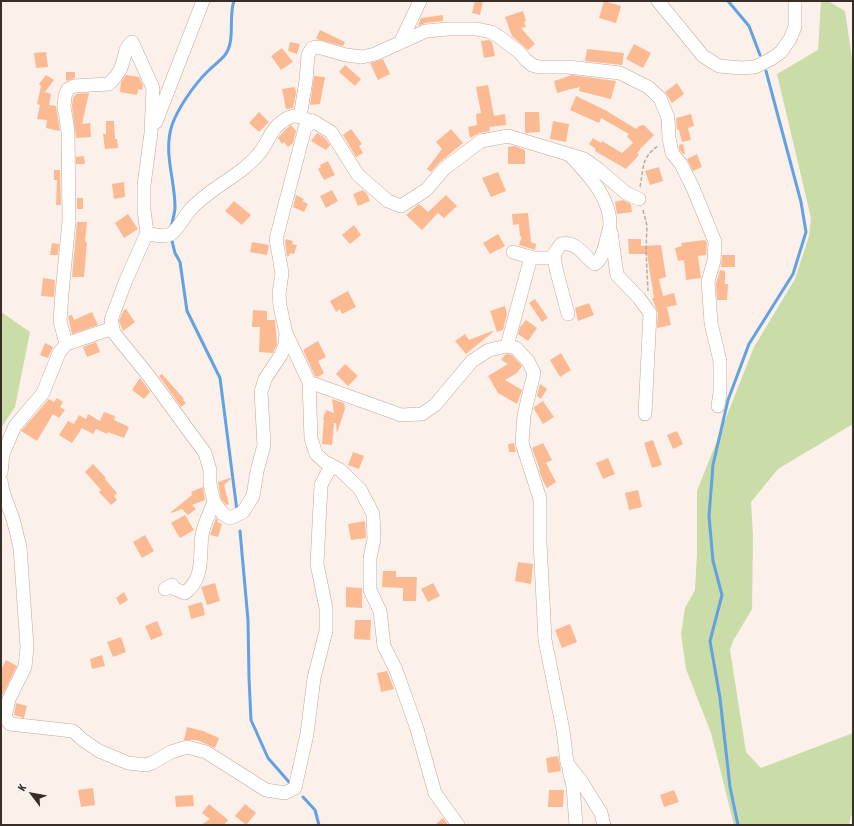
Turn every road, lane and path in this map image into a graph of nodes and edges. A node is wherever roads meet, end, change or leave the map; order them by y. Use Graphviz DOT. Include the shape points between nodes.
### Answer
graph roads {
  1 [pos="203,1"];
  2 [pos="420,1"];
  3 [pos="658,1"];
  4 [pos="795,1"];
  5 [pos="400,43"];
  6 [pos="300,117"];
  7 [pos="313,121"];
  8 [pos="151,133"];
  9 [pos="670,138"];
  10 [pos="570,155"];
  11 [pos="639,199"];
  12 [pos="610,225"];
  13 [pos="148,233"];
  14 [pos="513,252"];
  15 [pos="531,257"];
  16 [pos="554,258"];
  17 [pos="650,313"];
  18 [pos="568,314"];
  19 [pos="113,328"];
  20 [pos="286,333"];
  21 [pos="66,344"];
  22 [pos="507,346"];
  23 [pos="309,382"];
  24 [pos="718,406"];
  25 [pos="645,414"];
  26 [pos="331,466"];
  27 [pos="1,473"];
  28 [pos="1,481"];
  29 [pos="214,502"];
  30 [pos="165,589"];
  31 [pos="5,717"];
  32 [pos="1,731"];
  33 [pos="567,763"];
  34 [pos="458,825"];
  35 [pos="576,825"];
  36 [pos="604,825"];
  1 -- 8 [label="street"];
  2 -- 5 [label="street"];
  3 -- 4 [label="street" via="702,56 719,66 741,68 754,67 781,52 795,26"];
  5 -- 6 [label="street" via="362,57 318,47 312,48 308,55"];
  5 -- 9 [label="street" via="426,31 477,29 498,36 532,65 620,73 648,87 660,98 668,118"];
  6 -- 7 [label="street"];
  6 -- 13 [label="street" via="290,117 274,128 260,151 191,209 170,235 158,236"];
  7 -- 10 [label="street" via="331,132 358,175 388,201 401,206 426,190 444,169 480,141 508,136"];
  7 -- 20 [label="street" via="305,128 276,240 282,273 280,306"];
  8 -- 13 [label="street" via="144,185 144,210"];
  8 -- 21 [label="street" via="153,88 132,42 128,45 122,66 109,84 74,86 68,89 64,96 68,131 70,221 60,321"];
  9 -- 11 [label="path" via="645,159"];
  9 -- 24 [label="street" via="672,153 693,188 715,242 714,261 708,281 711,323 720,361"];
  10 -- 11 [label="street" via="584,159 626,193"];
  10 -- 12 [label="street" via="595,184 607,207"];
  11 -- 17 [label="path" via="647,226"];
  12 -- 16 [label="street" via="604,249 595,264 580,249 568,243 561,244"];
  12 -- 17 [label="street" via="617,275"];
  13 -- 19 [label="street" via="111,320"];
  14 -- 15 [label="street"];
  15 -- 16 [label="street"];
  15 -- 22 [label="street"];
  16 -- 18 [label="street"];
  17 -- 25 [label="street"];
  19 -- 21 [label="street"];
  19 -- 29 [label="street" via="114,333 205,453"];
  20 -- 23 [label="street"];
  20 -- 29 [label="street" via="281,355 265,379 261,392 264,445 256,471 253,496 244,512 230,518 223,514"];
  21 -- 27 [label="street" via="59,353 43,393 15,426 3,454"];
  22 -- 23 [label="street" via="489,350 472,361 435,405 422,414 401,415"];
  22 -- 33 [label="street" via="516,348 528,361 534,373 524,415 522,443 540,499 545,640"];
  23 -- 26 [label="street" via="311,438 316,454"];
  26 -- 31 [label="street" via="321,485 317,564 326,608 326,632 314,678 307,734 295,788 285,793 266,790 206,752 187,747 146,765 128,763 99,751 73,732 10,724"];
  26 -- 34 [label="street" via="340,470 360,489 373,514 370,590 380,611 384,646 396,670 417,730 435,793"];
  28 -- 31 [label="street" via="20,547 26,647 25,667 9,699"];
  29 -- 30 [label="street" via="205,524 198,574 192,588 185,594 172,586"];
  31 -- 32 [label="street"];
  33 -- 35 [label="street" via="573,786"];
  33 -- 36 [label="street" via="601,813"];
}
